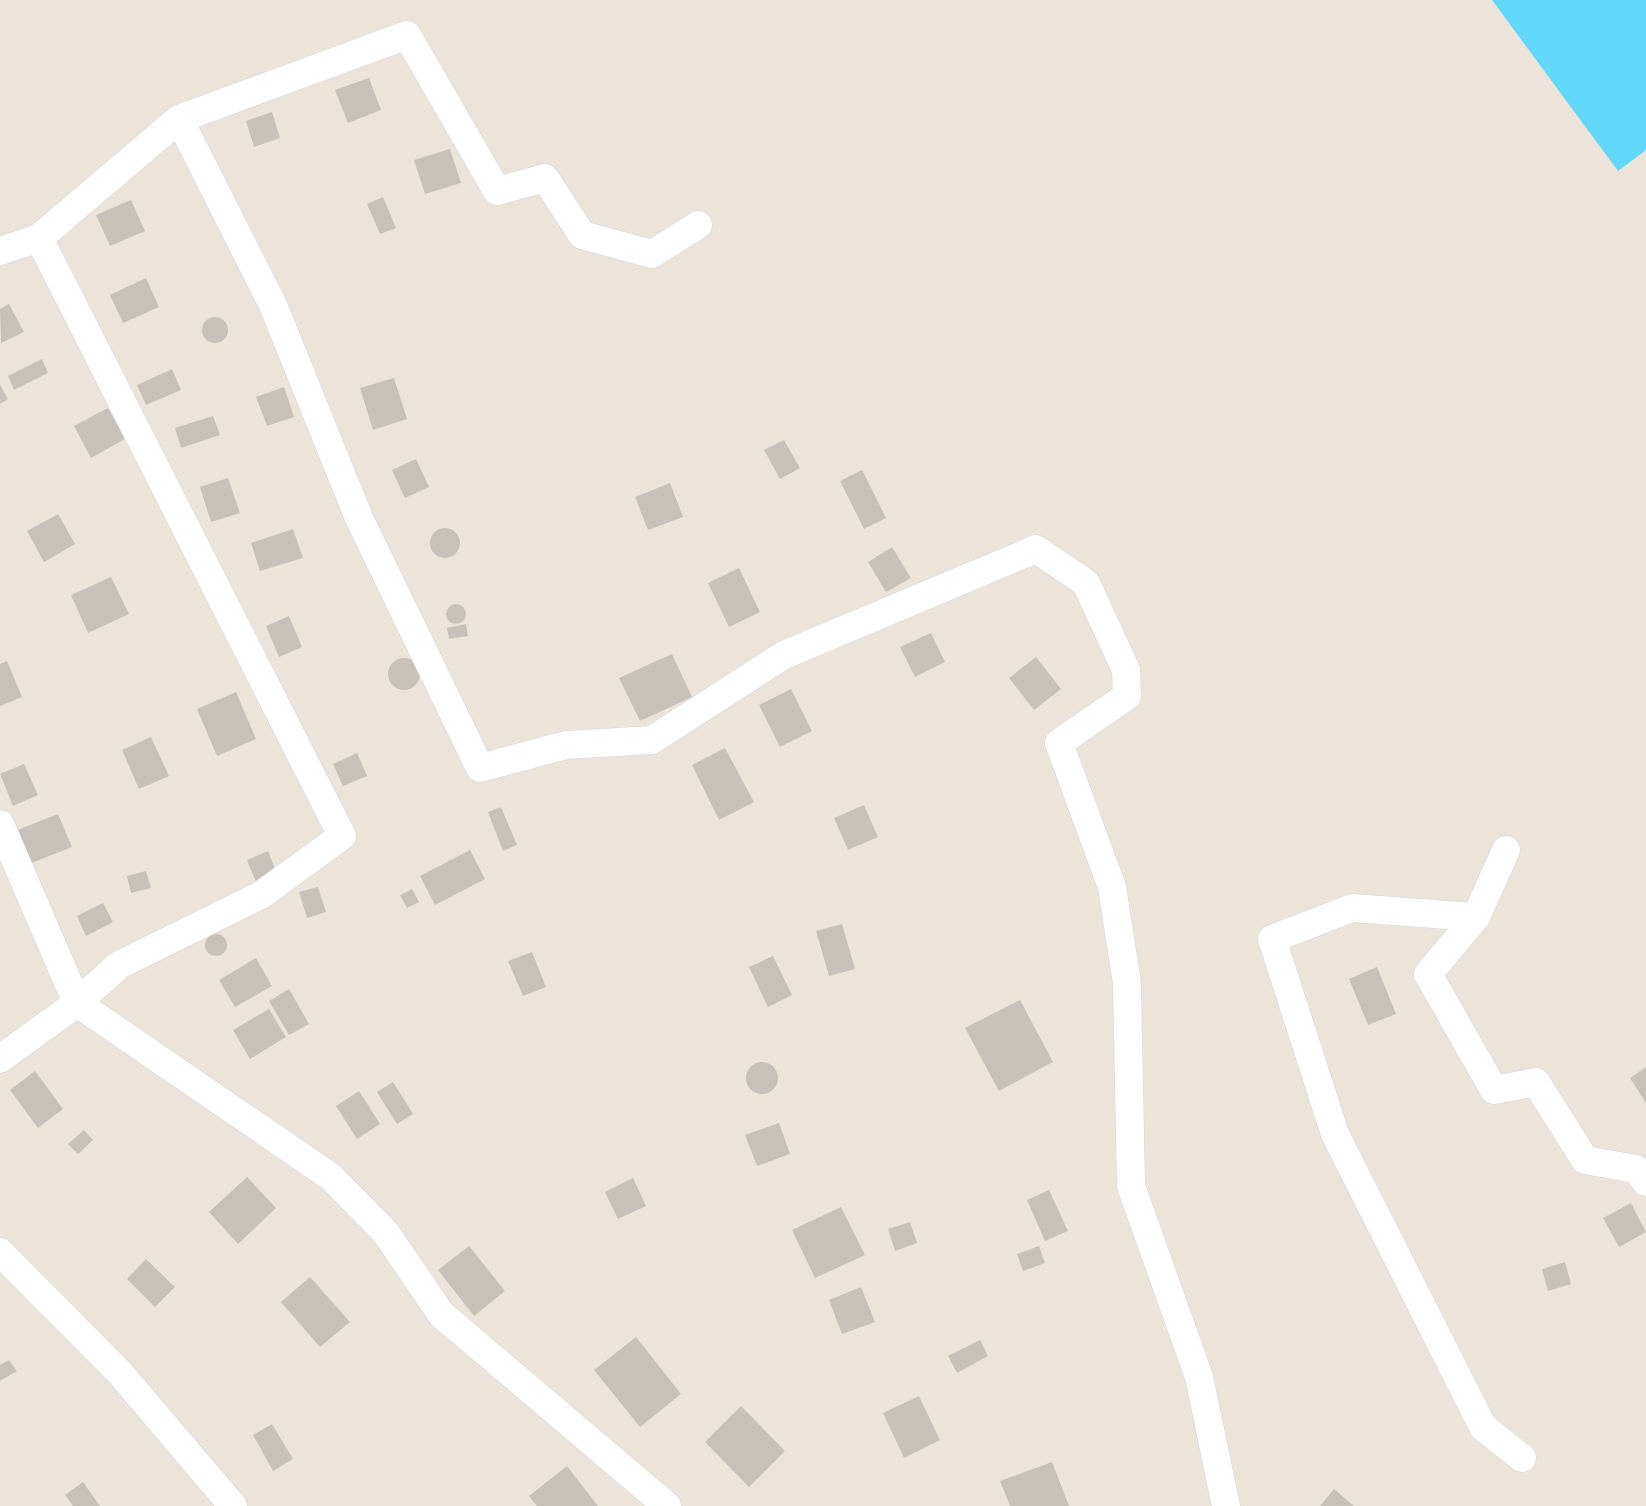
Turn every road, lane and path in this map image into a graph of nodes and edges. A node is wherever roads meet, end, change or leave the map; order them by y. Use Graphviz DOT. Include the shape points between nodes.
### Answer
graph roads {
  1 [pos="180,119"];
  2 [pos="698,225"];
  3 [pos="39,238"];
  4 [pos="0,250"];
  5 [pos="0,824"];
  6 [pos="1506,850"];
  7 [pos="1476,917"];
  8 [pos="77,1003"];
  9 [pos="0,1059"];
  10 [pos="1646,1182"];
  11 [pos="0,1252"];
  12 [pos="1522,1458"];
  13 [pos="233,1506"];
  14 [pos="667,1506"];
  15 [pos="1226,1506"];
  1 -- 2 [label="street" via="407,35 496,191 544,178 582,235 652,254"];
  1 -- 3 [label="street"];
  1 -- 15 [label="street" via="273,306 359,518 480,768 566,744 652,740 784,655 1036,549 1086,583 1126,670 1127,696 1059,742 1112,887 1127,984 1131,1186 1199,1377"];
  3 -- 4 [label="street"];
  3 -- 8 [label="street" via="342,836 261,895 119,965"];
  5 -- 8 [label="street"];
  6 -- 7 [label="street"];
  7 -- 10 [label="street" via="1428,974 1494,1090 1536,1082 1585,1160 1636,1169"];
  7 -- 12 [label="street" via="1352,908 1272,939 1335,1134 1483,1427"];
  8 -- 9 [label="street"];
  8 -- 14 [label="street" via="331,1177 386,1232 442,1314"];
  11 -- 13 [label="street" via="120,1373"];
}
